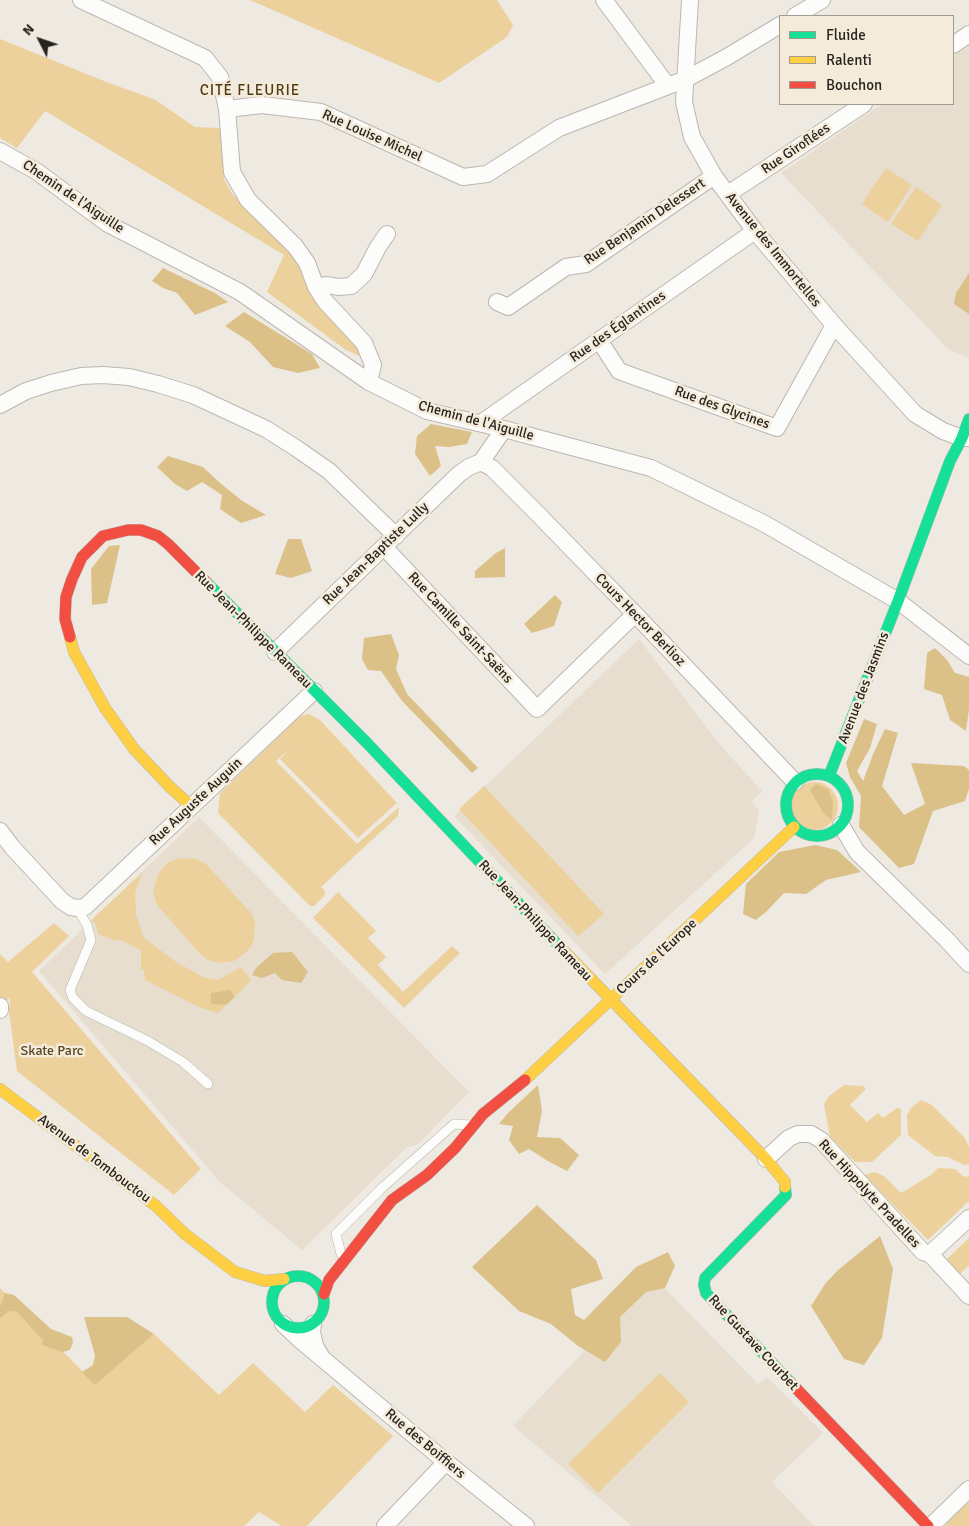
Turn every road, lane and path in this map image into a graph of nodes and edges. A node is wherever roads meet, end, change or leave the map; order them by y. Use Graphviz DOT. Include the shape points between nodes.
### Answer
graph roads {
  1 [pos="80,0"];
  2 [pos="604,0"];
  3 [pos="690,0"];
  4 [pos="822,0"];
  5 [pos="797,15"];
  6 [pos="779,26"];
  7 [pos="969,34"];
  8 [pos="954,44"];
  9 [pos="686,78"];
  10 [pos="667,85"];
  11 [pos="862,105"];
  12 [pos="227,109"];
  13 [pos="0,151"];
  14 [pos="714,176"];
  15 [pos="728,194"];
  16 [pos="755,231"];
  17 [pos="387,234"];
  18 [pos="316,287"];
  19 [pos="497,302"];
  20 [pos="834,325"];
  21 [pos="599,340"];
  22 [pos="369,382"];
  23 [pos="0,405"];
  24 [pos="969,419"];
  25 [pos="481,423"];
  26 [pos="504,429"];
  27 [pos="965,438"];
  28 [pos="481,462"];
  29 [pos="390,541"];
  30 [pos="898,601"];
  31 [pos="635,614"];
  32 [pos="275,652"];
  33 [pos="969,656"];
  34 [pos="314,692"];
  35 [pos="829,776"];
  36 [pos="795,782"];
  37 [pos="191,806"];
  38 [pos="841,825"];
  39 [pos="794,827"];
  40 [pos="0,831"];
  41 [pos="77,908"];
  42 [pos="969,964"];
  43 [pos="611,1001"];
  44 [pos="0,1006"];
  45 [pos="0,1010"];
  46 [pos="208,1084"];
  47 [pos="518,1087"];
  48 [pos="0,1089"];
  49 [pos="474,1125"];
  50 [pos="455,1148"];
  51 [pos="766,1160"];
  52 [pos="427,1174"];
  53 [pos="969,1218"];
  54 [pos="185,1234"];
  55 [pos="360,1239"];
  56 [pos="341,1254"];
  57 [pos="930,1254"];
  58 [pos="308,1277"];
  59 [pos="284,1280"];
  60 [pos="232,1284"];
  61 [pos="324,1294"];
  62 [pos="969,1296"];
  63 [pos="283,1324"];
  64 [pos="313,1324"];
  65 [pos="324,1360"];
  66 [pos="446,1462"];
  67 [pos="969,1489"];
  68 [pos="385,1526"];
  69 [pos="526,1526"];
  70 [pos="930,1526"];
  1 -- 12 [label="street" via="205,58 220,78"];
  2 -- 10 [label="street"];
  3 -- 9 [label="street, Avenue des Immortelles"];
  4 -- 5 [label="street"];
  6 -- 9 [label="street, Rue Louise Michel"];
  7 -- 8 [label="street"];
  9 -- 10 [label="street, Rue Louise Michel"];
  9 -- 14 [label="street, Avenue des Immortelles" via="684,102 692,137"];
  10 -- 12 [label="street, Rue Louise Michel" via="559,128 487,174 462,177 321,112 262,105"];
  11 -- 15 [label="street, Rue Giroflées"];
  12 -- 18 [label="street" via="232,172 248,200 295,246 307,263"];
  13 -- 22 [label="street, Chemin de l'Aiguille" via="36,171 108,224 240,292"];
  14 -- 15 [label="street, Avenue des Immortelles"];
  14 -- 19 [label="street, Rue Benjamin Delessert" via="586,264 566,267 508,306"];
  15 -- 16 [label="street, Avenue des Immortelles"];
  16 -- 20 [label="street, Avenue des Immortelles"];
  16 -- 21 [label="street, Rue des Églantines"];
  17 -- 18 [label="street" via="364,274 351,286"];
  18 -- 22 [label="street" via="364,343 373,365"];
  20 -- 21 [label="street, Rue des Glycines" via="777,428 619,371"];
  20 -- 27 [label="street, Avenue des Immortelles" via="915,414 943,431"];
  21 -- 25 [label="street, Rue des Églantines"];
  22 -- 25 [label="street, Chemin de l'Aiguille" via="427,411"];
  23 -- 29 [label="street, Rue Camille Saint-Saëns" via="26,391 51,383 103,374 129,377 193,395 266,429 328,471"];
  24 -- 27 [label="street, Avenue des Jasmins"];
  25 -- 26 [label="street, Chemin de l'Aiguille"];
  26 -- 28 [label="street"];
  26 -- 30 [label="street, Chemin de l'Aiguille" via="651,468 764,524"];
  27 -- 30 [label="street, Avenue des Jasmins" via="950,462"];
  28 -- 29 [label="street, Rue Jean-Baptiste Lully" via="459,474"];
  28 -- 31 [label="street, Cours Hector Berlioz" via="501,476"];
  29 -- 31 [label="street, Rue Camille Saint-Saëns" via="537,708"];
  29 -- 32 [label="street, Rue Jean-Baptiste Lully"];
  30 -- 33 [label="street, Chemin de l'Aiguille"];
  30 -- 35 [label="street, Avenue des Jasmins"];
  31 -- 36 [label="street, Cours Hector Berlioz"];
  32 -- 34 [label="street, Rue Jean-Philippe Rameau"];
  32 -- 37 [label="street, Rue Jean-Philippe Rameau" via="158,536 141,530 103,536 82,557 66,597 65,619 74,652 105,708 134,749"];
  34 -- 37 [label="street, Rue Auguste Auguin"];
  34 -- 43 [label="street, Rue Jean-Philippe Rameau"];
  35 -- 36 [label="street" via="810,774"];
  35 -- 38 [label="street" via="840,783 847,797 846,817"];
  36 -- 39 [label="street" via="785,804"];
  37 -- 41 [label="street, Rue Auguste Auguin" via="89,904"];
  38 -- 39 [label="street" via="821,836 810,836"];
  38 -- 42 [label="street" via="857,852"];
  39 -- 43 [label="street, Cours de l'Europe"];
  40 -- 41 [label="street" via="62,901 71,908"];
  41 -- 46 [label="lane" via="87,925 90,940 70,990 73,998 86,1011 184,1062"];
  43 -- 47 [label="street, Cours de l'Europe"];
  43 -- 51 [label="street, Rue Gustave Courbet"];
  44 -- 45 [label="street"];
  47 -- 49 [label="street, Cours de l'Europe"];
  47 -- 50 [label="street, Cours de l'Europe" via="490,1124"];
  48 -- 54 [label="street, Avenue de Tombouctou" via="156,1206"];
  49 -- 50 [label="street, Cours de l'Europe"];
  49 -- 56 [label="lane" via="454,1124 383,1188 336,1234"];
  50 -- 52 [label="street, Cours de l'Europe"];
  51 -- 57 [label="street, Rue Hippolyte Pradelles" via="789,1138 811,1134 821,1140 923,1252"];
  51 -- 70 [label="street, Rue Gustave Courbet" via="784,1182 786,1195 705,1278 706,1293"];
  52 -- 55 [label="street, Cours de l'Europe" via="392,1200"];
  52 -- 55 [label="street" via="403,1207"];
  53 -- 57 [label="street, Rue Hippolyte Pradelles"];
  54 -- 59 [label="street, Avenue de Tombouctou" via="235,1272 265,1281"];
  54 -- 60 [label="street, Avenue de Tombouctou" via="211,1266"];
  55 -- 56 [label="street, Cours de l'Europe"];
  55 -- 61 [label="street, Cours de l'Europe" via="329,1280"];
  56 -- 58 [label="street, Cours de l'Europe"];
  57 -- 62 [label="street"];
  58 -- 59 [label="street" via="294,1276"];
  58 -- 61 [label="street"];
  59 -- 63 [label="street" via="268,1300"];
  61 -- 64 [label="street" via="322,1314"];
  63 -- 64 [label="street" via="299,1328"];
  63 -- 65 [label="street, Rue des Boiffiers"];
  64 -- 65 [label="street, Rue des Boiffiers" via="315,1346"];
  65 -- 66 [label="street, Rue des Boiffiers"];
  66 -- 68 [label="street"];
  66 -- 69 [label="street, Rue des Boiffiers"];
  67 -- 70 [label="street"];
}
